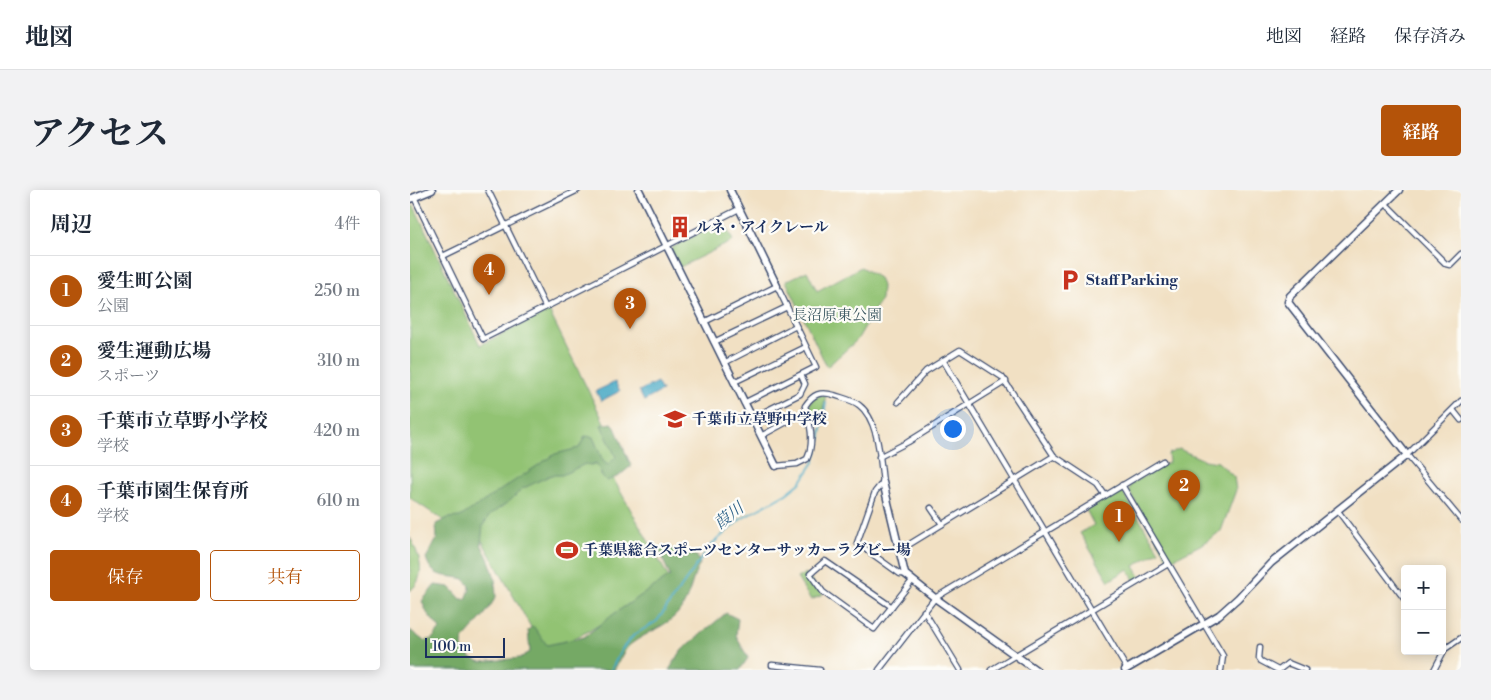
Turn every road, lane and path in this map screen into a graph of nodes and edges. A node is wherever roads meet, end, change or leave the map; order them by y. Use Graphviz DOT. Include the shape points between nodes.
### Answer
graph roads {
  1 [pos="432,190"];
  2 [pos="488,190"];
  3 [pos="578,190"];
  4 [pos="639,190"];
  5 [pos="730,190"];
  6 [pos="1399,190"];
  7 [pos="412,198"];
  8 [pos="1385,203"];
  9 [pos="739,209"];
  10 [pos="506,225"];
  11 [pos="666,246"];
  12 [pos="1461,254"];
  13 [pos="443,256"];
  14 [pos="777,286"];
  15 [pos="546,306"];
  16 [pos="787,307"];
  17 [pos="704,322"];
  18 [pos="796,326"];
  19 [pos="714,342"];
  20 [pos="806,347"];
  21 [pos="943,360"];
  22 [pos="724,363"];
  23 [pos="801,374"];
  24 [pos="1006,381"];
  25 [pos="734,382"];
  26 [pos="898,402"];
  27 [pos="1461,402"];
  28 [pos="744,403"];
  29 [pos="968,404"];
  30 [pos="1453,410"];
  31 [pos="807,411"];
  32 [pos="752,418"];
  33 [pos="1461,420"];
  34 [pos="761,436"];
  35 [pos="1407,455"];
  36 [pos="1054,456"];
  37 [pos="880,457"];
  38 [pos="1163,461"];
  39 [pos="776,466"];
  40 [pos="1014,481"];
  41 [pos="884,482"];
  42 [pos="1122,485"];
  43 [pos="1105,496"];
  44 [pos="931,508"];
  45 [pos="1338,511"];
  46 [pos="1461,520"];
  47 [pos="942,524"];
  48 [pos="1044,532"];
  49 [pos="900,550"];
  50 [pos="1168,564"];
  51 [pos="905,574"];
  52 [pos="912,580"];
  53 [pos="1401,595"];
  54 [pos="935,598"];
  55 [pos="892,607"];
  56 [pos="1091,609"];
  57 [pos="924,611"];
  58 [pos="1204,624"];
  59 [pos="1461,638"];
  60 [pos="1260,647"];
  61 [pos="1446,649"];
  62 [pos="1016,655"];
  63 [pos="1441,655"];
  64 [pos="772,665"];
  65 [pos="820,670"];
  66 [pos="879,670"];
  67 [pos="960,670"];
  68 [pos="991,670"];
  69 [pos="1036,670"];
  70 [pos="1127,670"];
  71 [pos="1221,670"];
  72 [pos="1278,670"];
  73 [pos="1305,670"];
  74 [pos="1434,670"];
  1 -- 7 [label="street"];
  2 -- 10 [label="street"];
  3 -- 10 [label="street"];
  4 -- 11 [label="street"];
  5 -- 9 [label="street"];
  6 -- 8 [label="street"];
  7 -- 13 [label="street"];
  8 -- 12 [label="street" via="1446,264 1450,265"];
  8 -- 35 [label="street" via="1290,296 1288,302"];
  9 -- 11 [label="street"];
  9 -- 14 [label="street"];
  10 -- 13 [label="street"];
  10 -- 15 [label="street"];
  11 -- 15 [label="street"];
  11 -- 17 [label="street"];
  13 -- 15 [label="street" via="483,339"];
  14 -- 16 [label="street"];
  14 -- 17 [label="street"];
  16 -- 18 [label="street"];
  16 -- 19 [label="street"];
  17 -- 19 [label="street"];
  18 -- 20 [label="street"];
  18 -- 22 [label="street"];
  19 -- 22 [label="street"];
  20 -- 23 [label="street" via="816,367"];
  20 -- 25 [label="street"];
  21 -- 24 [label="street" via="960,350"];
  21 -- 26 [label="street" via="926,371"];
  21 -- 29 [label="street"];
  22 -- 25 [label="street"];
  23 -- 28 [label="street"];
  23 -- 32 [label="street" via="805,384 800,394"];
  24 -- 29 [label="street"];
  24 -- 36 [label="street"];
  25 -- 28 [label="street"];
  27 -- 30 [label="street"];
  28 -- 32 [label="street"];
  29 -- 37 [label="street"];
  29 -- 40 [label="street"];
  30 -- 33 [label="street"];
  30 -- 35 [label="street"];
  31 -- 34 [label="street"];
  31 -- 37 [label="street" via="805,406 818,393 857,404 864,409 878,439"];
  31 -- 39 [label="street" via="811,442 807,459 797,464"];
  32 -- 34 [label="street"];
  34 -- 39 [label="street"];
  35 -- 45 [label="street"];
  35 -- 46 [label="street"];
  36 -- 40 [label="street"];
  36 -- 43 [label="street" via="1098,485"];
  37 -- 41 [label="street"];
  38 -- 42 [label="street"];
  40 -- 47 [label="street"];
  40 -- 48 [label="street"];
  41 -- 49 [label="street"];
  41 -- 51 [label="street" via="876,492 857,544 900,574"];
  42 -- 43 [label="street"];
  42 -- 50 [label="street"];
  43 -- 48 [label="street"];
  44 -- 47 [label="street"];
  45 -- 53 [label="street"];
  45 -- 58 [label="street" via="1271,563 1231,605"];
  47 -- 49 [label="street"];
  48 -- 54 [label="street"];
  48 -- 56 [label="street"];
  49 -- 51 [label="street"];
  50 -- 56 [label="street"];
  50 -- 58 [label="street"];
  51 -- 52 [label="street"];
  52 -- 54 [label="street"];
  52 -- 55 [label="street"];
  54 -- 57 [label="street"];
  54 -- 62 [label="street"];
  55 -- 55 [label="street" via="825,560 810,574 824,592 874,630"];
  56 -- 62 [label="street"];
  56 -- 70 [label="street"];
  57 -- 66 [label="street"];
  57 -- 67 [label="street"];
  58 -- 70 [label="street"];
  58 -- 71 [label="street" via="1223,656"];
  59 -- 61 [label="street"];
  60 -- 72 [label="street" via="1260,661"];
  62 -- 68 [label="street"];
  62 -- 69 [label="street"];
  63 -- 74 [label="street"];
  64 -- 65 [label="street"];
  72 -- 73 [label="street" via="1288,663"];
}
